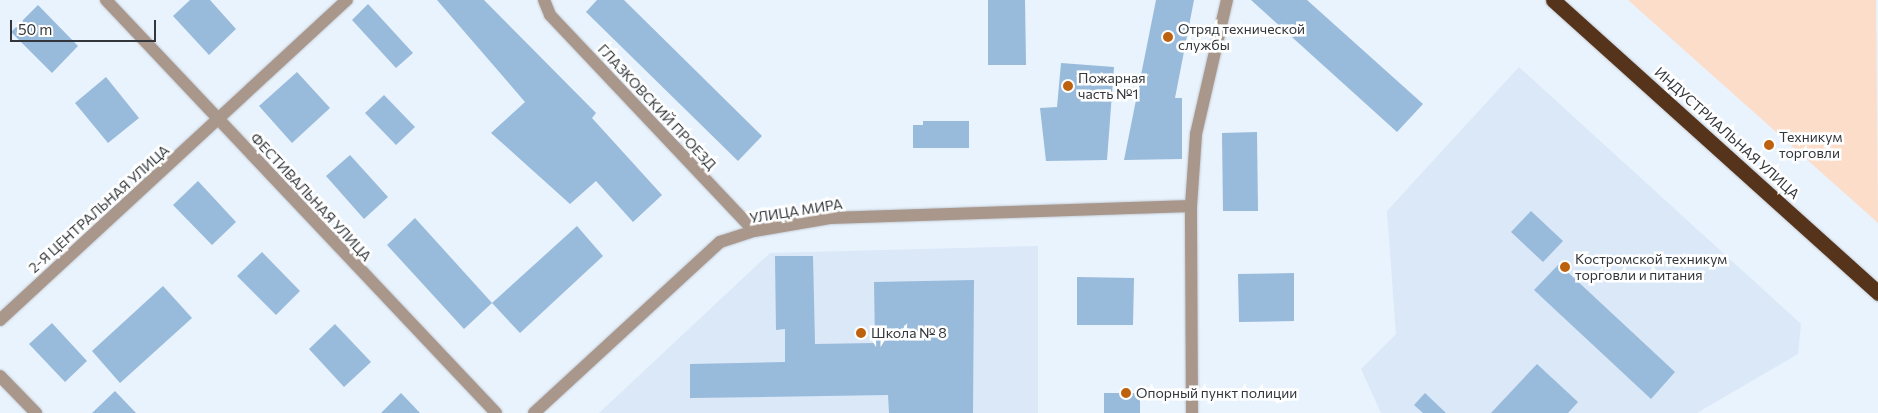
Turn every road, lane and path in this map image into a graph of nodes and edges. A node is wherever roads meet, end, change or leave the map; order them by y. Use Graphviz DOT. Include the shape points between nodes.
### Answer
graph roads {
  1 [pos="106,0"];
  2 [pos="347,0"];
  3 [pos="544,0"];
  4 [pos="1226,0"];
  5 [pos="1553,0"];
  6 [pos="219,120"];
  7 [pos="1191,206"];
  8 [pos="754,231"];
  9 [pos="1878,293"];
  10 [pos="0,320"];
  11 [pos="0,376"];
  12 [pos="36,413"];
  13 [pos="496,413"];
  14 [pos="534,413"];
  15 [pos="1192,413"];
  1 -- 6 [label="street, ФЕСТИВАЛЬНАЯ УЛИЦА"];
  2 -- 6 [label="street, 2-Я ЦЕНТРАЛЬНАЯ УЛИЦА"];
  3 -- 8 [label="street, ГЛАЗКОВСКИЙ ПРОЕЗД" via="550,15"];
  4 -- 7 [label="street" via="1196,134"];
  5 -- 9 [label="highway, ИНДУСТРИАЛЬНАЯ УЛИЦА"];
  6 -- 10 [label="street, 2-Я ЦЕНТРАЛЬНАЯ УЛИЦА"];
  6 -- 13 [label="street, ФЕСТИВАЛЬНАЯ УЛИЦА"];
  7 -- 8 [label="street, УЛИЦА МИРА" via="830,218"];
  7 -- 15 [label="street"];
  8 -- 14 [label="street, УЛИЦА МИРА" via="720,242"];
  11 -- 12 [label="street"];
}
